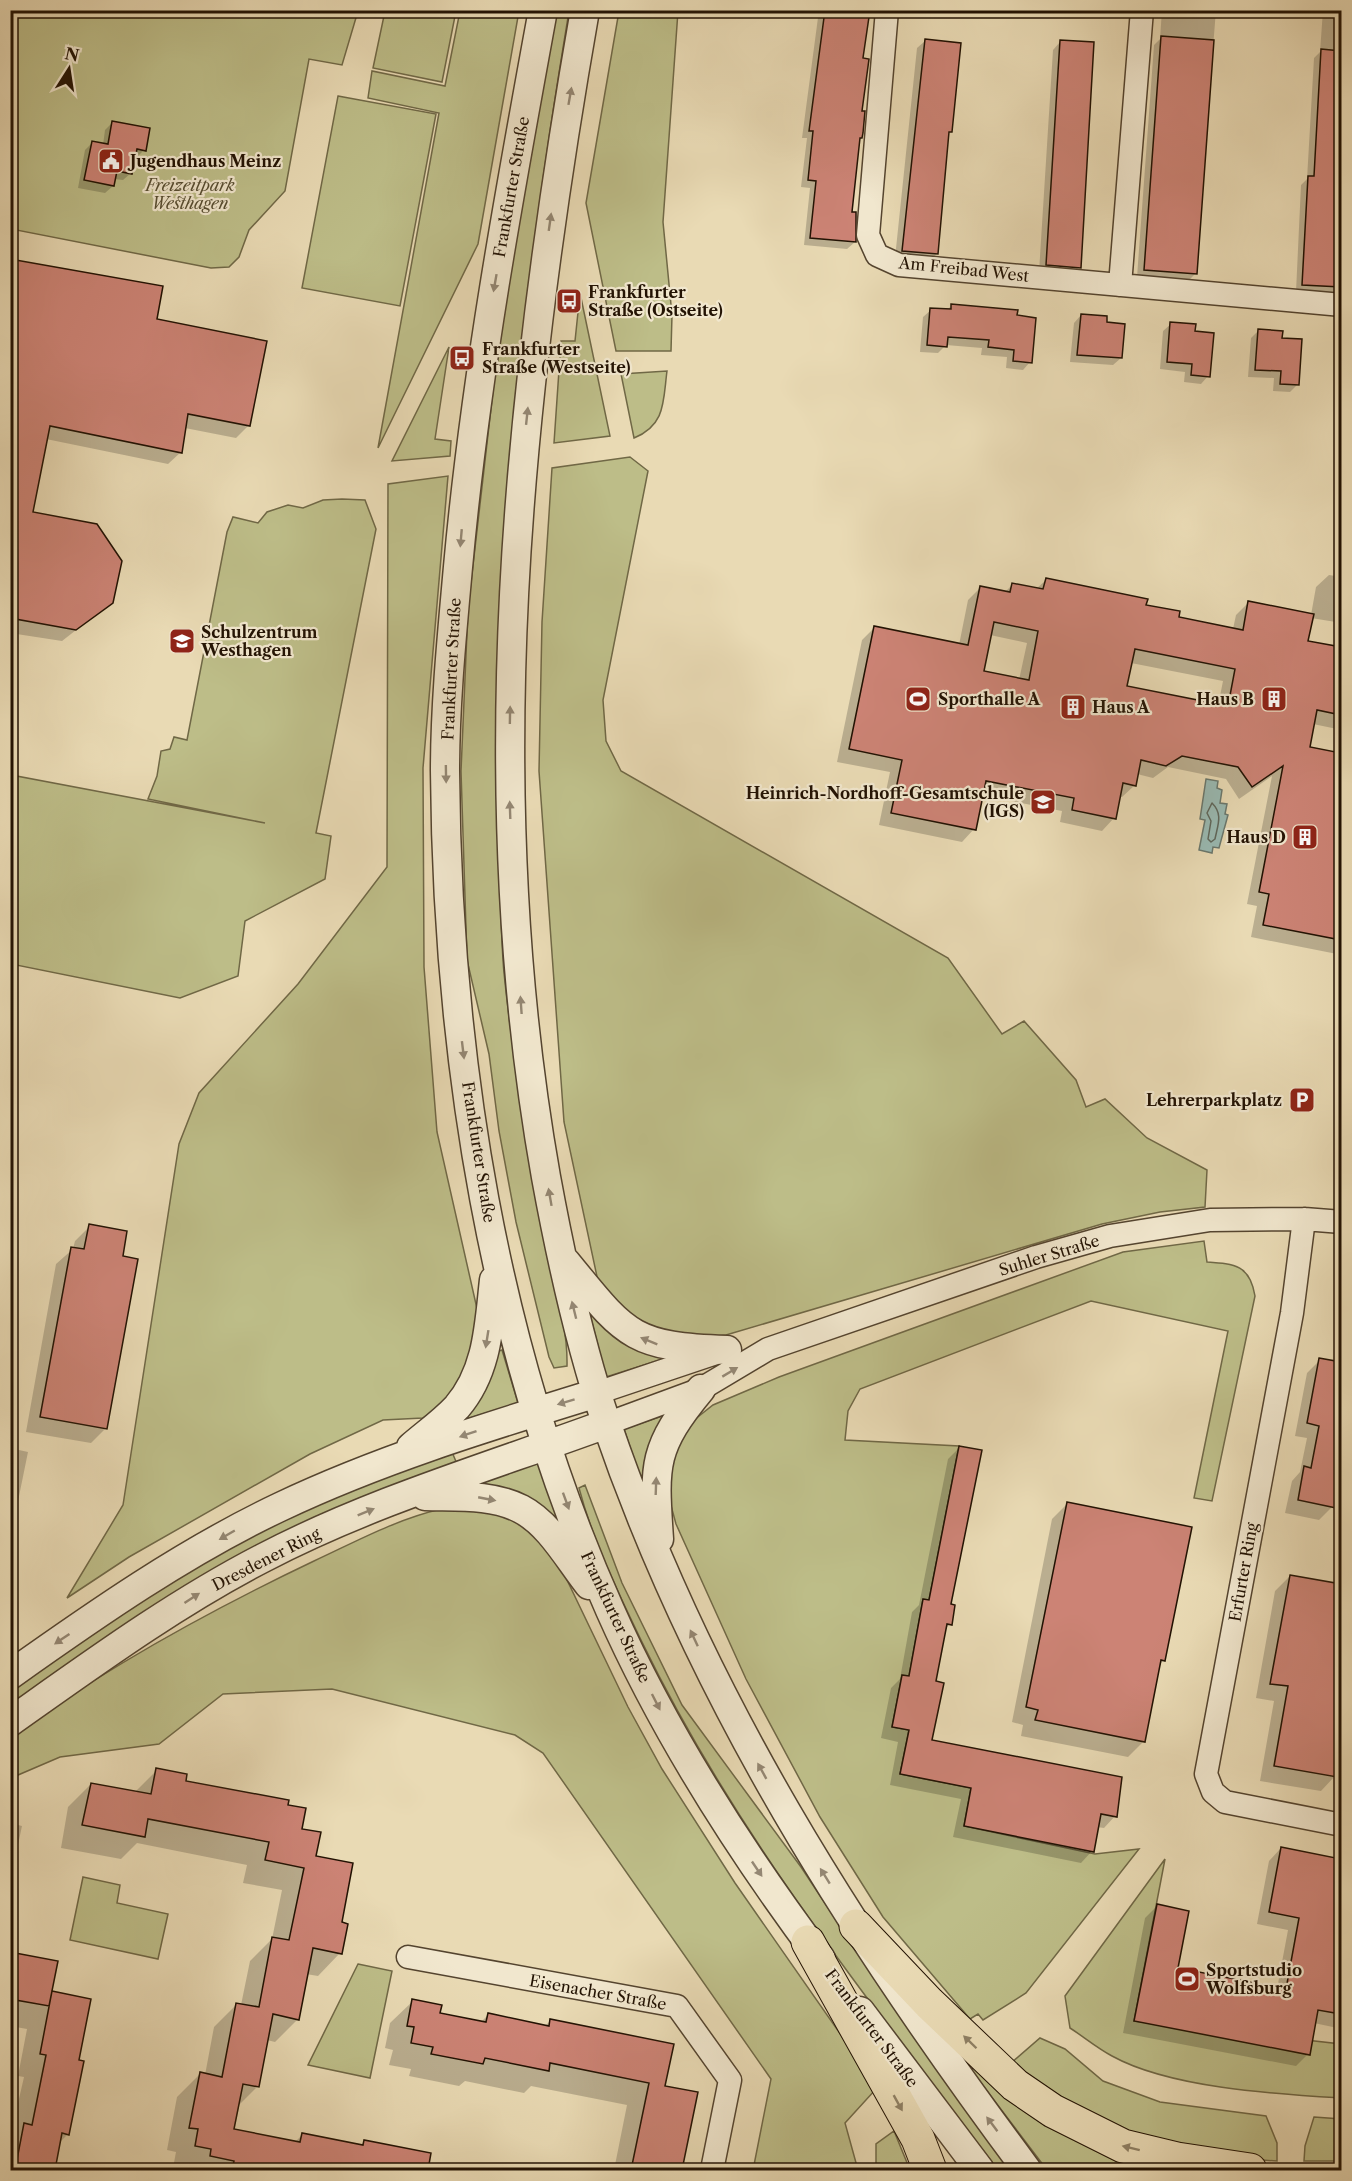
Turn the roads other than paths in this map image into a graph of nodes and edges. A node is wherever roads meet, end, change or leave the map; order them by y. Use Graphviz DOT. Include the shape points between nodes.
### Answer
graph roads {
  1 [pos="543,10"];
  2 [pos="585,10"];
  3 [pos="887,10"];
  4 [pos="1142,10"];
  5 [pos="1120,285"];
  6 [pos="1341,305"];
  7 [pos="1304,1219"];
  8 [pos="1341,1222"];
  9 [pos="560,1255"];
  10 [pos="496,1260"];
  11 [pos="768,1349"];
  12 [pos="727,1350"];
  13 [pos="701,1389"];
  14 [pos="597,1393"];
  15 [pos="536,1412"];
  16 [pos="606,1424"];
  17 [pos="547,1446"];
  18 [pos="398,1458"];
  19 [pos="408,1495"];
  20 [pos="661,1565"];
  21 [pos="611,1612"];
  22 [pos="10,1675"];
  23 [pos="10,1722"];
  24 [pos="1341,1826"];
  25 [pos="856,1926"];
  26 [pos="808,1942"];
  27 [pos="408,1957"];
  28 [pos="712,2170"];
  29 [pos="930,2170"];
  30 [pos="980,2170"];
  31 [pos="1027,2170"];
  32 [pos="1250,2170"];
  1 -- 10 [label="street, Frankfurter Straße, one-way" via="467,468 445,769 453,971 473,1130"];
  9 -- 2 [label="street, one-way" via="522,1017 509,784 511,623 520,474 539,298"];
  3 -- 5 [label="street, Am Freibad West" via="868,235 877,255 899,265"];
  4 -- 5 [label="street"];
  5 -- 6 [label="street, Am Freibad West"];
  7 -- 8 [label="street, Suhler Straße"];
  7 -- 11 [label="street, Suhler Straße" via="1210,1220 1110,1236 1036,1257"];
  7 -- 24 [label="street, Erfurter Ring" via="1292,1313 1206,1774 1213,1792 1226,1802"];
  12 -- 9 [label="street, one-way" via="658,1345 634,1335 613,1319"];
  14 -- 9 [label="street, one-way"];
  10 -- 15 [label="street, Frankfurter Straße"];
  10 -- 18 [label="street, one-way" via="487,1342 469,1392"];
  11 -- 12 [label="street, Suhler Straße"];
  13 -- 11 [label="street, Suhler Straße, one-way"];
  12 -- 14 [label="street, Suhler Straße"];
  13 -- 16 [label="street, Suhler Straße"];
  20 -- 13 [label="street, one-way" via="658,1459 666,1436"];
  14 -- 15 [label="street, one-way"];
  14 -- 16 [label="street"];
  15 -- 17 [label="street, Frankfurter Straße"];
  15 -- 18 [label="street, one-way"];
  16 -- 17 [label="street, Dresdener Ring"];
  16 -- 20 [label="street"];
  17 -- 19 [label="street, Dresdener Ring"];
  17 -- 21 [label="street, Frankfurter Straße, one-way"];
  18 -- 22 [label="street, one-way" via="279,1507 233,1532 145,1583"];
  19 -- 21 [label="street, one-way" via="475,1497 521,1509 544,1528"];
  23 -- 19 [label="street, Dresdener Ring, one-way" via="204,1591 317,1532"];
  25 -- 20 [label="street, one-way" via="728,1710"];
  21 -- 26 [label="street, Frankfurter Straße, one-way" via="663,1716 756,1867"];
  31 -- 25 [label="street, one-way" via="942,2055"];
  32 -- 25 [label="highway, one-way" via="1123,2146 1053,2111 1015,2085"];
  26 -- 29 [label="highway, one-way" via="918,2139"];
  26 -- 30 [label="street, Frankfurter Straße"];
  27 -- 28 [label="street, Eisenacher Straße" via="677,2006 730,2080"];
}
